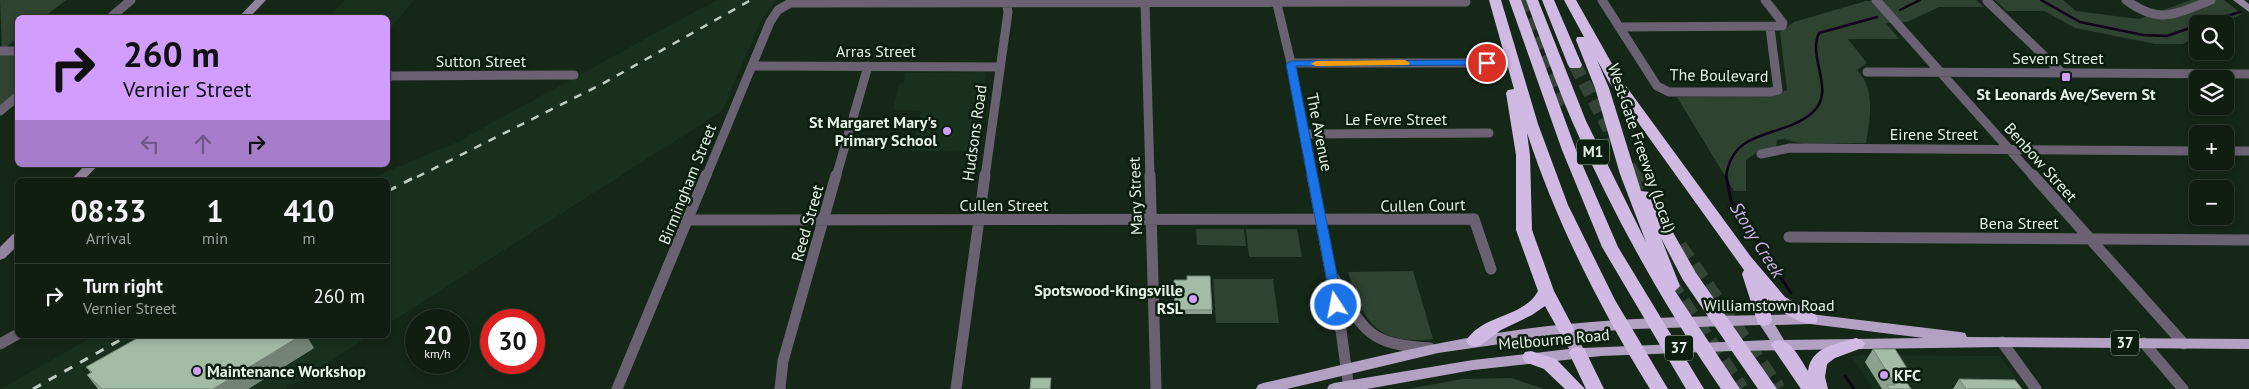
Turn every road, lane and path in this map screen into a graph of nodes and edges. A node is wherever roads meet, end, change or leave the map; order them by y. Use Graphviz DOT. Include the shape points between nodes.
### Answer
graph roads {
  1 [pos="131,0"];
  2 [pos="261,0"];
  3 [pos="1494,0"];
  4 [pos="1515,0"];
  5 [pos="1532,0"];
  6 [pos="1548,0"];
  7 [pos="1564,0"];
  8 [pos="1570,0"];
  9 [pos="1602,0"];
  10 [pos="1765,0"];
  11 [pos="1876,0"];
  12 [pos="2126,0"];
  13 [pos="2212,0"];
  14 [pos="2238,0"];
  15 [pos="1007,1"];
  16 [pos="1276,1"];
  17 [pos="1987,1"];
  18 [pos="1466,2"];
  19 [pos="1145,3"];
  20 [pos="2249,9"];
  21 [pos="114,15"];
  22 [pos="246,15"];
  23 [pos="1619,27"];
  24 [pos="1775,27"];
  25 [pos="0,51"];
  26 [pos="15,51"];
  27 [pos="1487,63"];
  28 [pos="1291,64"];
  29 [pos="1575,65"];
  30 [pos="752,66"];
  31 [pos="868,66"];
  32 [pos="1000,67"];
  33 [pos="1867,72"];
  34 [pos="1941,72"];
  35 [pos="2062,73"];
  36 [pos="2249,74"];
  37 [pos="574,75"];
  38 [pos="390,76"];
  39 [pos="15,98"];
  40 [pos="1606,106"];
  41 [pos="0,111"];
  42 [pos="1489,133"];
  43 [pos="1304,134"];
  44 [pos="2010,150"];
  45 [pos="2189,151"];
  46 [pos="2234,151"];
  47 [pos="2249,151"];
  48 [pos="1761,154"];
  49 [pos="90,167"];
  50 [pos="78,178"];
  51 [pos="688,220"];
  52 [pos="824,220"];
  53 [pos="979,220"];
  54 [pos="1151,220"];
  55 [pos="1320,220"];
  56 [pos="1789,237"];
  57 [pos="2090,239"];
  58 [pos="15,240"];
  59 [pos="2249,240"];
  60 [pos="0,254"];
  61 [pos="1745,261"];
  62 [pos="1492,269"];
  63 [pos="1330,270"];
  64 [pos="1546,291"];
  65 [pos="1674,298"];
  66 [pos="1810,319"];
  67 [pos="1764,320"];
  68 [pos="1566,329"];
  69 [pos="15,336"];
  70 [pos="1475,341"];
  71 [pos="2002,342"];
  72 [pos="2144,343"];
  73 [pos="0,344"];
  74 [pos="1856,344"];
  75 [pos="2184,344"];
  76 [pos="2249,344"];
  77 [pos="1780,345"];
  78 [pos="1438,348"];
  79 [pos="1578,353"];
  80 [pos="1531,357"];
  81 [pos="1348,370"];
  82 [pos="1691,382"];
  83 [pos="1655,383"];
  84 [pos="1344,388"];
  85 [pos="1730,388"];
  86 [pos="617,389"];
  87 [pos="780,389"];
  88 [pos="956,389"];
  89 [pos="1156,389"];
  90 [pos="1263,389"];
  91 [pos="1576,389"];
  92 [pos="1596,389"];
  93 [pos="1768,389"];
  94 [pos="1811,389"];
  95 [pos="1819,389"];
  96 [pos="2036,389"];
  97 [pos="2183,389"];
  1 -- 21 [label="street"];
  2 -- 22 [label="main road"];
  3 -- 64 [label="highway" via="1519,122 1524,230"];
  3 -- 83 [label="highway" via="1537,142 1563,205 1606,298"];
  4 -- 82 [label="highway, M1" via="1583,184 1610,247"];
  5 -- 65 [label="highway, M1" via="1597,160 1629,226"];
  6 -- 29 [label="highway"];
  7 -- 40 [label="highway, West Gate Freeway (Local) / M1" via="1594,66"];
  8 -- 61 [label="highway" via="1614,79"];
  9 -- 23 [label="street"];
  10 -- 24 [label="street" via="1782,24"];
  11 -- 34 [label="street, Benbow Street"];
  12 -- 13 [label="street" via="2145,14 2161,17"];
  14 -- 20 [label="main road"];
  15 -- 19 [label="street"];
  15 -- 30 [label="street, Birmingham Street" via="785,4 773,16"];
  15 -- 32 [label="street, Hudsons Road"];
  16 -- 18 [label="street"];
  16 -- 19 [label="street"];
  16 -- 28 [label="street, The Avenue"];
  17 -- 35 [label="street"];
  19 -- 54 [label="street, Mary Street"];
  23 -- 24 [label="street"];
  23 -- 24 [label="street, The Boulevard" via="1657,86 1669,92 1775,91 1779,88"];
  25 -- 26 [label="street"];
  27 -- 28 [label="street"];
  28 -- 43 [label="street, The Avenue"];
  30 -- 31 [label="street, Arras Street"];
  30 -- 51 [label="street, Birmingham Street"];
  31 -- 32 [label="street, Arras Street"];
  31 -- 52 [label="street, Reed Street"];
  32 -- 53 [label="street, Hudsons Road"];
  33 -- 34 [label="street, Severn Street"];
  34 -- 35 [label="street, Severn Street"];
  34 -- 44 [label="street, Benbow Street"];
  35 -- 36 [label="street, Severn Street"];
  37 -- 38 [label="street, Sutton Street"];
  39 -- 41 [label="street"];
  40 -- 65 [label="highway, West Gate Freeway (Local) / M1"];
  40 -- 93 [label="highway" via="1652,211 1689,276"];
  42 -- 43 [label="street, Le Fevre Street"];
  43 -- 55 [label="street, The Avenue"];
  44 -- 45 [label="street, Eirene Street"];
  44 -- 48 [label="street, Eirene Street" via="1790,148"];
  44 -- 57 [label="street, Benbow Street"];
  46 -- 47 [label="street"];
  49 -- 50 [label="main road"];
  51 -- 52 [label="street, Cullen Street"];
  51 -- 86 [label="street, Birmingham Street"];
  52 -- 53 [label="street, Cullen Street"];
  52 -- 87 [label="street, Reed Street" via="784,361"];
  53 -- 54 [label="street, Cullen Street"];
  53 -- 88 [label="street, Hudsons Road"];
  54 -- 55 [label="street, Cullen Street"];
  54 -- 89 [label="street, Mary Street"];
  55 -- 62 [label="street, Cullen Court" via="1474,219"];
  55 -- 63 [label="street, The Avenue"];
  56 -- 57 [label="street, Bena Street"];
  57 -- 59 [label="street, Bena Street"];
  57 -- 75 [label="street, Benbow Street"];
  58 -- 60 [label="main road"];
  61 -- 66 [label="highway" via="1780,301"];
  61 -- 67 [label="highway" via="1760,299"];
  63 -- 78 [label="street, The Avenue" via="1353,315 1367,332 1402,347"];
  63 -- 81 [label="street, The Avenue"];
  64 -- 68 [label="highway"];
  64 -- 70 [label="highway" via="1536,304 1496,325"];
  65 -- 85 [label="highway, West Gate Freeway (Local) / M1" via="1694,336"];
  66 -- 67 [label="main road, Williamstown Road / 37"];
  66 -- 71 [label="main road, Williamstown Road / 37"];
  67 -- 68 [label="main road, Williamstown Road / 37"];
  67 -- 77 [label="main road"];
  68 -- 70 [label="main road, Melbourne Road / 37"];
  68 -- 79 [label="main road"];
  69 -- 73 [label="street"];
  70 -- 78 [label="main road, Melbourne Road / 37"];
  71 -- 72 [label="main road, Williamstown Road / 37"];
  71 -- 74 [label="main road, Williamstown Road / 37"];
  71 -- 96 [label="street"];
  72 -- 75 [label="main road, Williamstown Road / 37"];
  72 -- 97 [label="street"];
  74 -- 77 [label="main road, Williamstown Road / 37"];
  74 -- 95 [label="highway" via="1819,359 1816,376"];
  75 -- 76 [label="main road, Williamstown Road / 37"];
  77 -- 79 [label="main road, Melbourne Road / 37"];
  77 -- 94 [label="highway"];
  78 -- 81 [label="main road, Melbourne Road / 37"];
  79 -- 80 [label="main road, Melbourne Road / 37"];
  79 -- 92 [label="highway"];
  80 -- 84 [label="main road, Melbourne Road / 37"];
  80 -- 91 [label="highway" via="1550,364"];
  81 -- 84 [label="street, The Avenue"];
  81 -- 90 [label="main road, Melbourne Road / 37"];
}
